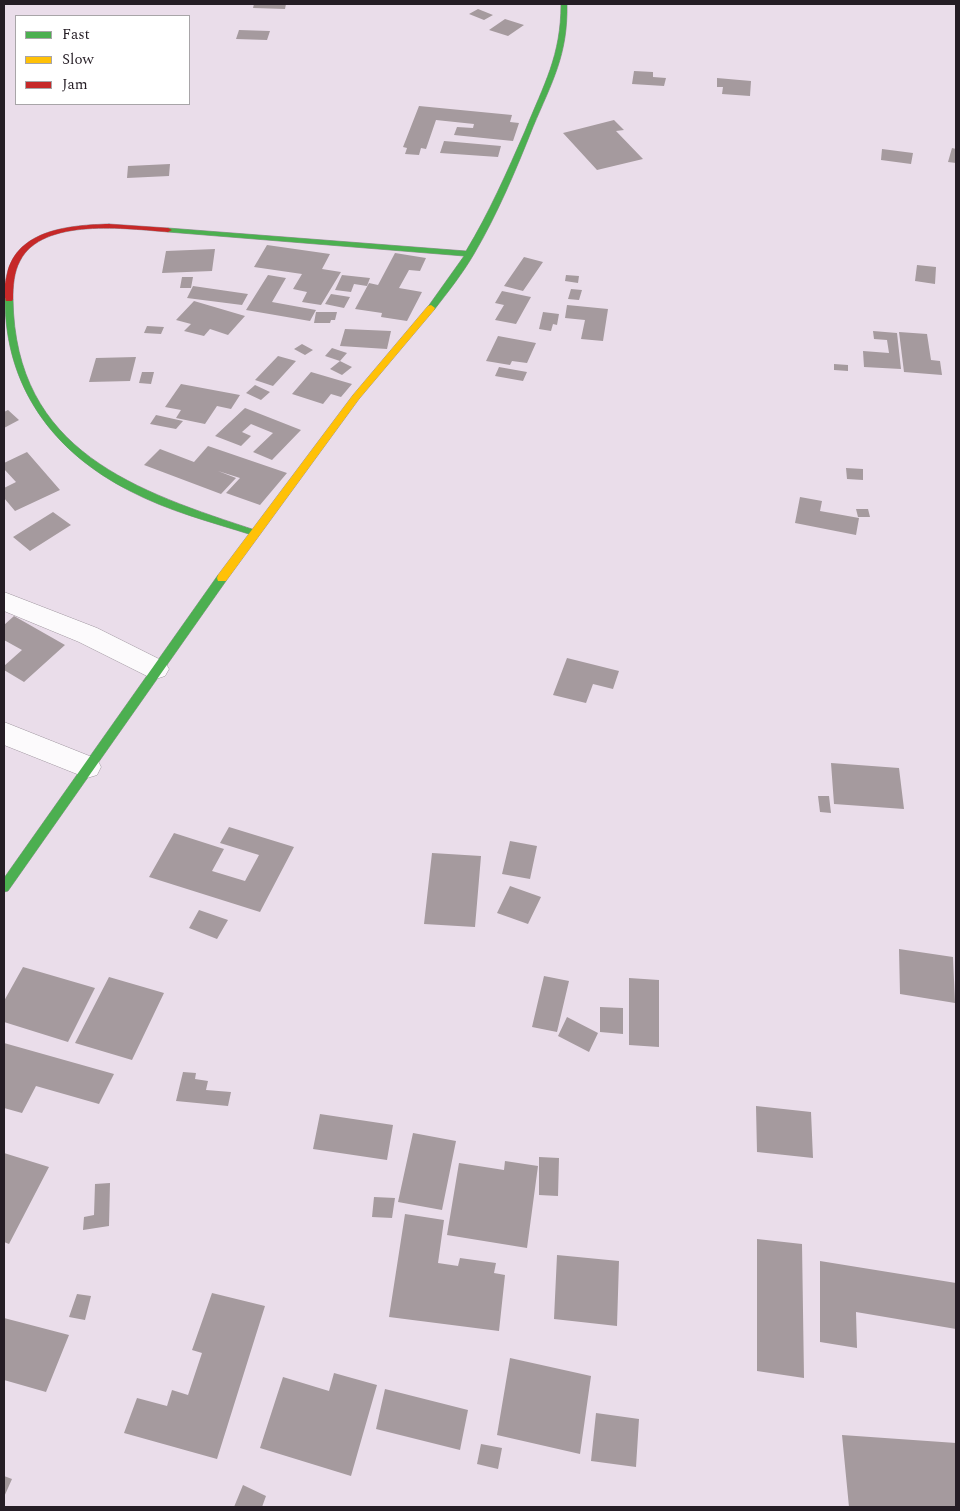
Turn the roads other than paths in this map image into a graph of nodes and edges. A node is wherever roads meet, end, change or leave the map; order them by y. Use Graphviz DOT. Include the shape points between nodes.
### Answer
graph roads {
  1 [pos="564,4"];
  2 [pos="470,254"];
  3 [pos="255,532"];
  4 [pos="4,601"];
  5 [pos="156,669"];
  6 [pos="4,733"];
  7 [pos="87,767"];
  8 [pos="4,887"];
  1 -- 2 [label="street" via="564,32 552,76 510,175"];
  2 -- 3 [label="street" via="447,289 356,396"];
  2 -- 3 [label="street" via="118,226 74,228 49,234 17,257 9,274 6,310 13,344 29,394 60,435 83,461 110,478 148,496"];
  3 -- 5 [label="street"];
  4 -- 5 [label="street" via="88,634"];
  5 -- 7 [label="street"];
  6 -- 7 [label="street"];
  7 -- 8 [label="street"];
}
